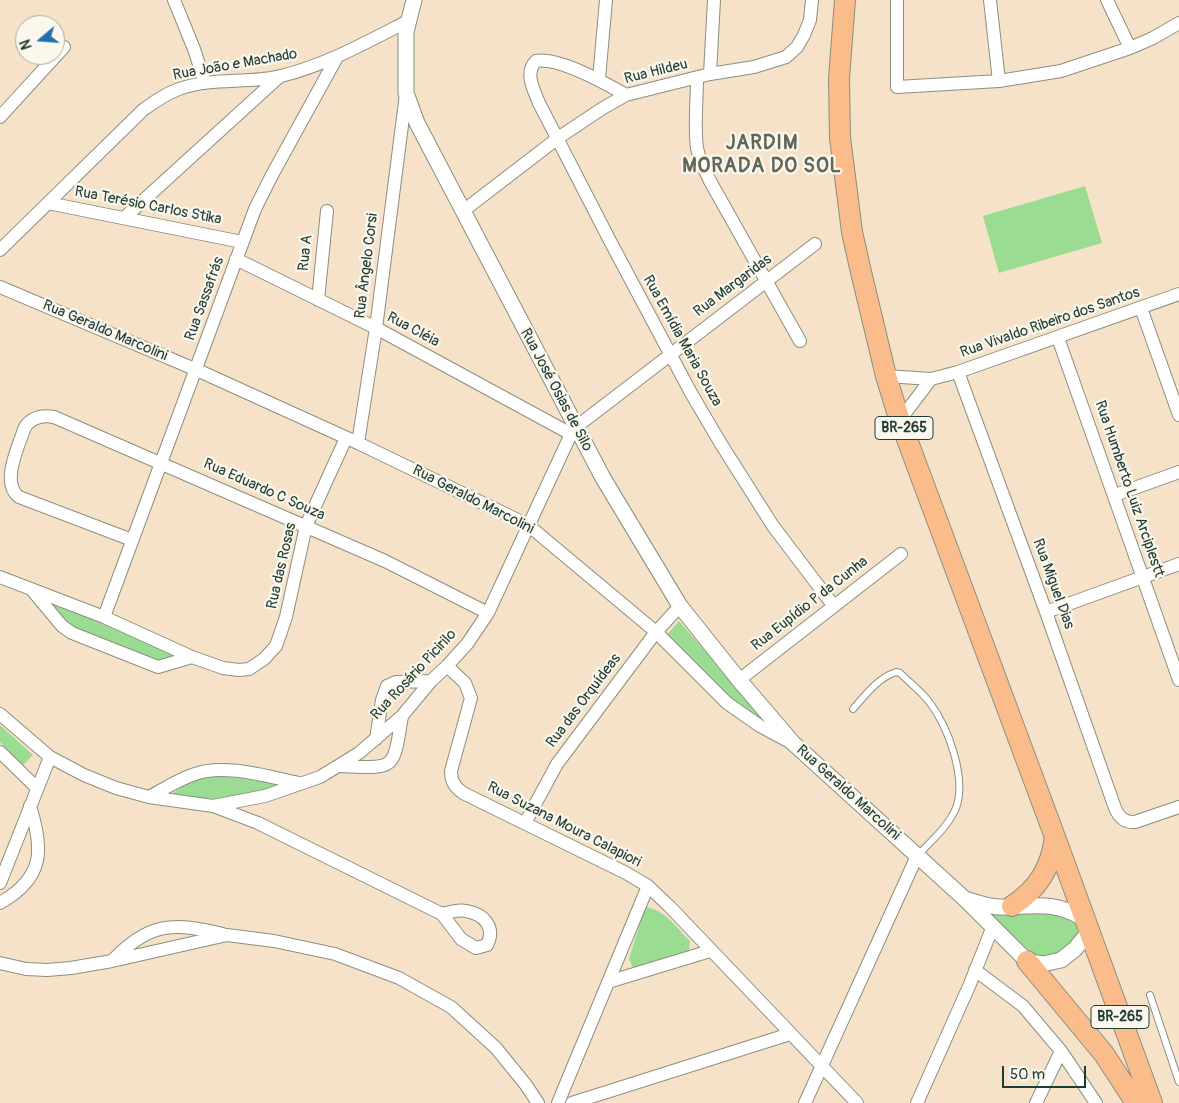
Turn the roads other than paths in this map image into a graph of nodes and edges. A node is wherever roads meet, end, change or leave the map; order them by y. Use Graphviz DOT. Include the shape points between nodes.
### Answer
graph roads {
  1 [pos="174,0"];
  2 [pos="414,0"];
  3 [pos="606,0"];
  4 [pos="714,0"];
  5 [pos="812,0"];
  6 [pos="845,0"];
  7 [pos="897,0"];
  8 [pos="990,0"];
  9 [pos="1107,0"];
  10 [pos="408,22"];
  11 [pos="1179,23"];
  12 [pos="1130,48"];
  13 [pos="337,57"];
  14 [pos="48,65"];
  15 [pos="710,74"];
  16 [pos="280,76"];
  17 [pos="697,78"];
  18 [pos="599,80"];
  19 [pos="1000,81"];
  20 [pos="205,83"];
  21 [pos="406,93"];
  22 [pos="626,95"];
  23 [pos="0,117"];
  24 [pos="558,138"];
  25 [pos="48,203"];
  26 [pos="327,210"];
  27 [pos="463,211"];
  28 [pos="124,218"];
  29 [pos="242,242"];
  30 [pos="815,244"];
  31 [pos="0,250"];
  32 [pos="236,259"];
  33 [pos="765,282"];
  34 [pos="0,287"];
  35 [pos="1179,294"];
  36 [pos="318,300"];
  37 [pos="1141,308"];
  38 [pos="376,328"];
  39 [pos="1058,338"];
  40 [pos="800,342"];
  41 [pos="670,355"];
  42 [pos="196,370"];
  43 [pos="958,372"];
  44 [pos="886,376"];
  45 [pos="931,379"];
  46 [pos="1179,415"];
  47 [pos="900,420"];
  48 [pos="574,431"];
  49 [pos="352,440"];
  50 [pos="161,463"];
  51 [pos="1179,472"];
  52 [pos="1115,496"];
  53 [pos="528,525"];
  54 [pos="306,526"];
  55 [pos="132,540"];
  56 [pos="901,554"];
  57 [pos="1179,564"];
  58 [pos="0,576"];
  59 [pos="1142,577"];
  60 [pos="31,590"];
  61 [pos="680,606"];
  62 [pos="833,606"];
  63 [pos="489,611"];
  64 [pos="1046,612"];
  65 [pos="104,617"];
  66 [pos="656,632"];
  67 [pos="192,657"];
  68 [pos="1175,658"];
  69 [pos="447,666"];
  70 [pos="739,680"];
  71 [pos="1179,680"];
  72 [pos="431,681"];
  73 [pos="853,709"];
  74 [pos="0,714"];
  75 [pos="402,716"];
  76 [pos="376,739"];
  77 [pos="793,743"];
  78 [pos="0,752"];
  79 [pos="50,757"];
  80 [pos="340,766"];
  81 [pos="301,784"];
  82 [pos="37,788"];
  83 [pos="149,796"];
  84 [pos="30,806"];
  85 [pos="213,806"];
  86 [pos="1179,806"];
  87 [pos="525,823"];
  88 [pos="1055,837"];
  89 [pos="917,856"];
  90 [pos="0,883"];
  91 [pos="648,886"];
  92 [pos="966,900"];
  93 [pos="0,903"];
  94 [pos="1012,906"];
  95 [pos="442,914"];
  96 [pos="1086,925"];
  97 [pos="993,926"];
  98 [pos="227,935"];
  99 [pos="710,951"];
  100 [pos="112,961"];
  101 [pos="1027,961"];
  102 [pos="0,963"];
  103 [pos="975,970"];
  104 [pos="608,982"];
  105 [pos="1150,994"];
  106 [pos="790,1034"];
  107 [pos="1061,1050"];
  108 [pos="822,1067"];
  109 [pos="1179,1082"];
  110 [pos="538,1103"];
  111 [pos="558,1103"];
  112 [pos="572,1103"];
  113 [pos="805,1103"];
  114 [pos="857,1103"];
  115 [pos="917,1103"];
  116 [pos="1036,1103"];
  117 [pos="1096,1103"];
  118 [pos="1136,1103"];
  119 [pos="1152,1103"];
  1 -- 20 [label="street"];
  2 -- 10 [label="street, Rua José Osias de Silo"];
  3 -- 18 [label="street"];
  4 -- 15 [label="street"];
  5 -- 15 [label="street, Rua Hildeu" via="804,36 786,57 754,67"];
  6 -- 44 [label="highway, BR-265" via="839,78 840,138 852,232"];
  7 -- 19 [label="street" via="897,87"];
  8 -- 19 [label="street"];
  9 -- 12 [label="street"];
  10 -- 13 [label="street, Rua João e Machado"];
  10 -- 21 [label="street, Rua José Osias de Silo"];
  11 -- 12 [label="street"];
  12 -- 19 [label="street" via="1061,71"];
  13 -- 16 [label="street, Rua João e Machado"];
  13 -- 29 [label="street, Rua Sassafrás" via="272,175"];
  14 -- 23 [label="street"];
  15 -- 17 [label="street, Rua Hildeu"];
  16 -- 20 [label="street, Rua João e Machado"];
  16 -- 28 [label="street"];
  17 -- 22 [label="street, Rua Hildeu"];
  17 -- 33 [label="street" via="697,150 710,181"];
  18 -- 22 [label="street"];
  18 -- 24 [label="street, Rua Emídia Maria Souza" via="546,60 532,65 530,76 539,102"];
  20 -- 25 [label="street, Rua João e Machado" via="164,95 142,110"];
  21 -- 27 [label="street, Rua José Osias de Silo"];
  21 -- 38 [label="street, Rua Ângelo Corsi"];
  22 -- 24 [label="street, Rua Hildeu"];
  24 -- 27 [label="street, Rua Hildeu"];
  24 -- 41 [label="street, Rua Emídia Maria Souza"];
  25 -- 28 [label="street, Rua Terésio Carlos Stika"];
  25 -- 31 [label="street, Rua João e Machado"];
  26 -- 36 [label="street, Rua A"];
  27 -- 48 [label="street, Rua José Osias de Silo"];
  28 -- 29 [label="street, Rua Terésio Carlos Stika"];
  29 -- 32 [label="street, Rua Sassafrás"];
  30 -- 33 [label="street, Rua Margaridas"];
  32 -- 36 [label="street, Rua Cléia"];
  32 -- 42 [label="street, Rua Sassafrás"];
  33 -- 40 [label="street"];
  33 -- 41 [label="street, Rua Margaridas"];
  34 -- 42 [label="street, Rua Geraldo Marcolini"];
  35 -- 37 [label="street, Rua Vivaldo Ribeiro dos Santos"];
  36 -- 38 [label="street, Rua Cléia"];
  37 -- 39 [label="street, Rua Vivaldo Ribeiro dos Santos"];
  37 -- 46 [label="street"];
  38 -- 48 [label="street, Rua Cléia"];
  38 -- 49 [label="street, Rua Ângelo Corsi"];
  39 -- 43 [label="street, Rua Vivaldo Ribeiro dos Santos"];
  39 -- 52 [label="street, Rua Humberto Luiz Arciplestt"];
  41 -- 48 [label="street, Rua Margaridas"];
  41 -- 62 [label="street, Rua Emídia Maria Souza" via="773,526"];
  42 -- 49 [label="street, Rua Geraldo Marcolini"];
  42 -- 50 [label="street, Rua Sassafrás"];
  43 -- 45 [label="street, Rua Vivaldo Ribeiro dos Santos"];
  43 -- 64 [label="street, Rua Miguel Dias"];
  44 -- 45 [label="street, Rua Vivaldo Ribeiro dos Santos"];
  44 -- 47 [label="highway, BR-265"];
  45 -- 47 [label="street"];
  47 -- 88 [label="highway, BR-265"];
  48 -- 53 [label="street, Rua Rosário Picirilo"];
  48 -- 61 [label="street, Rua José Osias de Silo"];
  49 -- 53 [label="street, Rua Geraldo Marcolini"];
  49 -- 54 [label="street, Rua das Rosas"];
  50 -- 54 [label="street, Rua Eduardo C Souza"];
  50 -- 55 [label="street, Rua Sassafrás"];
  50 -- 55 [label="street, Rua Eduardo C Souza" via="54,417 33,419 25,427 10,474 14,493"];
  51 -- 52 [label="street"];
  52 -- 59 [label="street, Rua Humberto Luiz Arciplestt"];
  53 -- 63 [label="street, Rua Rosário Picirilo"];
  53 -- 66 [label="street, Rua Geraldo Marcolini"];
  54 -- 63 [label="street, Rua Eduardo C Souza"];
  54 -- 67 [label="street, Rua das Rosas" via="286,617 276,646 249,669 224,668"];
  55 -- 65 [label="street, Rua Sassafrás"];
  56 -- 62 [label="street, Rua Eupídio P da Cunha"];
  57 -- 59 [label="street"];
  58 -- 60 [label="street, Rua das Rosas"];
  59 -- 64 [label="street"];
  59 -- 68 [label="street, Rua Humberto Luiz Arciplestt"];
  60 -- 65 [label="street, Rua das Rosas"];
  60 -- 67 [label="street" via="72,633 158,667"];
  61 -- 66 [label="street, Rua das Orquídeas"];
  61 -- 70 [label="street, Rua José Osias de Silo"];
  62 -- 70 [label="street, Rua Eupídio P da Cunha"];
  63 -- 69 [label="street, Rua Rosário Picirilo" via="467,644"];
  64 -- 86 [label="street, Rua Miguel Dias" via="1115,808 1122,819 1136,822"];
  65 -- 67 [label="street, Rua das Rosas"];
  66 -- 77 [label="street, Rua Geraldo Marcolini" via="727,704"];
  66 -- 87 [label="street, Rua das Orquídeas" via="557,764"];
  68 -- 71 [label="street, Rua Humberto Luiz Arciplestt"];
  69 -- 72 [label="street, Rua Rosário Picirilo"];
  69 -- 87 [label="street, Rua Suzana Moura Calapiori" via="465,683 471,698 453,763 453,784 463,793"];
  70 -- 77 [label="street, Rua José Osias de Silo"];
  72 -- 75 [label="street, Rua Rosário Picirilo"];
  72 -- 76 [label="street" via="396,682 387,686"];
  73 -- 89 [label="lane" via="878,682 896,672 929,702 942,722 952,748 959,795 949,822"];
  74 -- 79 [label="street"];
  75 -- 76 [label="street, Rua Rosário Picirilo"];
  75 -- 80 [label="street" via="394,758 388,764"];
  76 -- 80 [label="street, Rua Rosário Picirilo"];
  77 -- 89 [label="street, Rua Geraldo Marcolini"];
  78 -- 82 [label="street"];
  79 -- 82 [label="street"];
  79 -- 83 [label="street" via="108,785"];
  80 -- 81 [label="street, Rua Rosário Picirilo"];
  81 -- 83 [label="street" via="240,772 208,770"];
  81 -- 85 [label="street, Rua Rosário Picirilo" via="265,796"];
  82 -- 84 [label="street"];
  83 -- 85 [label="street"];
  84 -- 90 [label="street"];
  84 -- 93 [label="street" via="39,845 34,872 24,886"];
  85 -- 95 [label="street" via="258,823"];
  87 -- 91 [label="street, Rua Suzana Moura Calapiori"];
  88 -- 94 [label="highway" via="1043,877"];
  88 -- 96 [label="highway, BR-265"];
  89 -- 92 [label="street, Rua Geraldo Marcolini"];
  89 -- 108 [label="street"];
  91 -- 99 [label="street"];
  91 -- 104 [label="street, Rua Suzana Moura Calapiori"];
  92 -- 94 [label="street, Rua Geraldo Marcolini" via="990,906"];
  92 -- 97 [label="street, Rua Geraldo Marcolini"];
  94 -- 96 [label="street, Rua Geraldo Marcolini" via="1059,907 1070,910"];
  96 -- 101 [label="street" via="1075,949 1061,960 1042,964"];
  96 -- 119 [label="highway, BR-265"];
  97 -- 101 [label="street, Rua Geraldo Marcolini"];
  97 -- 103 [label="street"];
  98 -- 100 [label="street"];
  98 -- 100 [label="street" via="195,927 172,926 154,930 137,939"];
  98 -- 110 [label="street" via="335,954 399,978 450,1007 483,1036"];
  99 -- 104 [label="street"];
  99 -- 106 [label="street"];
  100 -- 102 [label="street" via="47,970"];
  101 -- 118 [label="highway" via="1104,1054"];
  103 -- 107 [label="street" via="1023,1006"];
  103 -- 115 [label="street"];
  104 -- 111 [label="street, Rua Suzana Moura Calapiori"];
  105 -- 109 [label="lane"];
  106 -- 108 [label="street"];
  106 -- 112 [label="street"];
  107 -- 116 [label="street"];
  107 -- 117 [label="street"];
  108 -- 113 [label="street"];
  108 -- 114 [label="street"];
}
